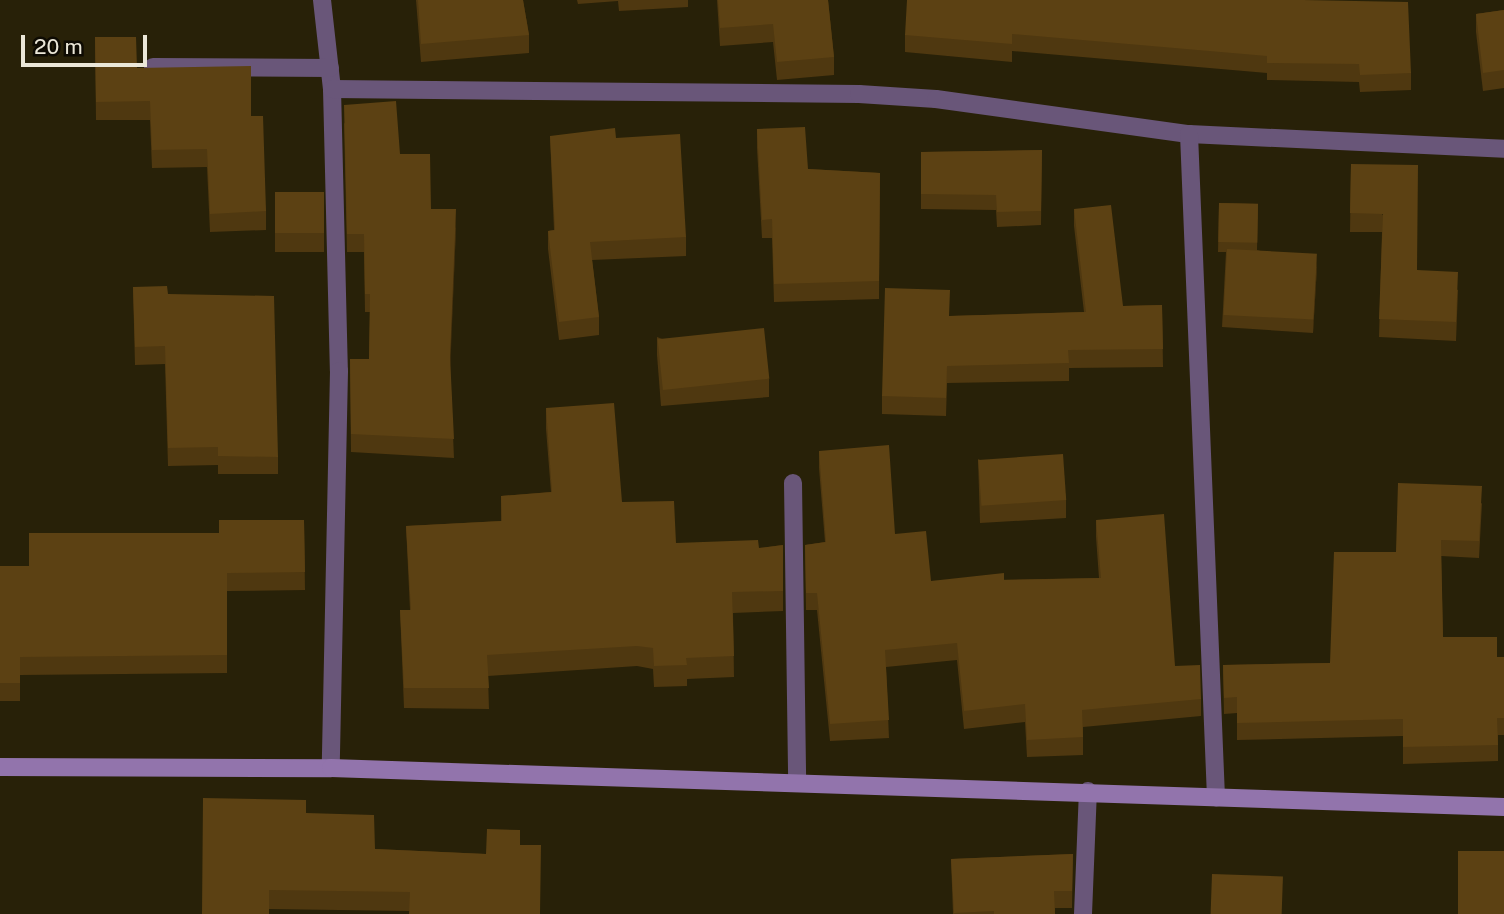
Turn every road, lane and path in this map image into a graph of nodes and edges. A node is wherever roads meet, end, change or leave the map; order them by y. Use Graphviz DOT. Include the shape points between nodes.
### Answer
graph roads {
  1 [pos="322,0"];
  2 [pos="153,67"];
  3 [pos="330,68"];
  4 [pos="332,89"];
  5 [pos="1189,134"];
  6 [pos="1504,149"];
  7 [pos="793,483"];
  8 [pos="0,767"];
  9 [pos="331,768"];
  10 [pos="797,782"];
  11 [pos="1088,791"];
  12 [pos="1216,797"];
  13 [pos="1504,807"];
  14 [pos="1083,914"];
  1 -- 3 [label="street"];
  2 -- 3 [label="street"];
  3 -- 4 [label="street"];
  4 -- 5 [label="street" via="859,94 936,99"];
  4 -- 9 [label="street" via="339,371"];
  5 -- 6 [label="street"];
  5 -- 12 [label="street"];
  7 -- 10 [label="street"];
  8 -- 9 [label="street"];
  9 -- 10 [label="street"];
  10 -- 11 [label="street"];
  11 -- 12 [label="street"];
  11 -- 14 [label="street"];
  12 -- 13 [label="street"];
}
